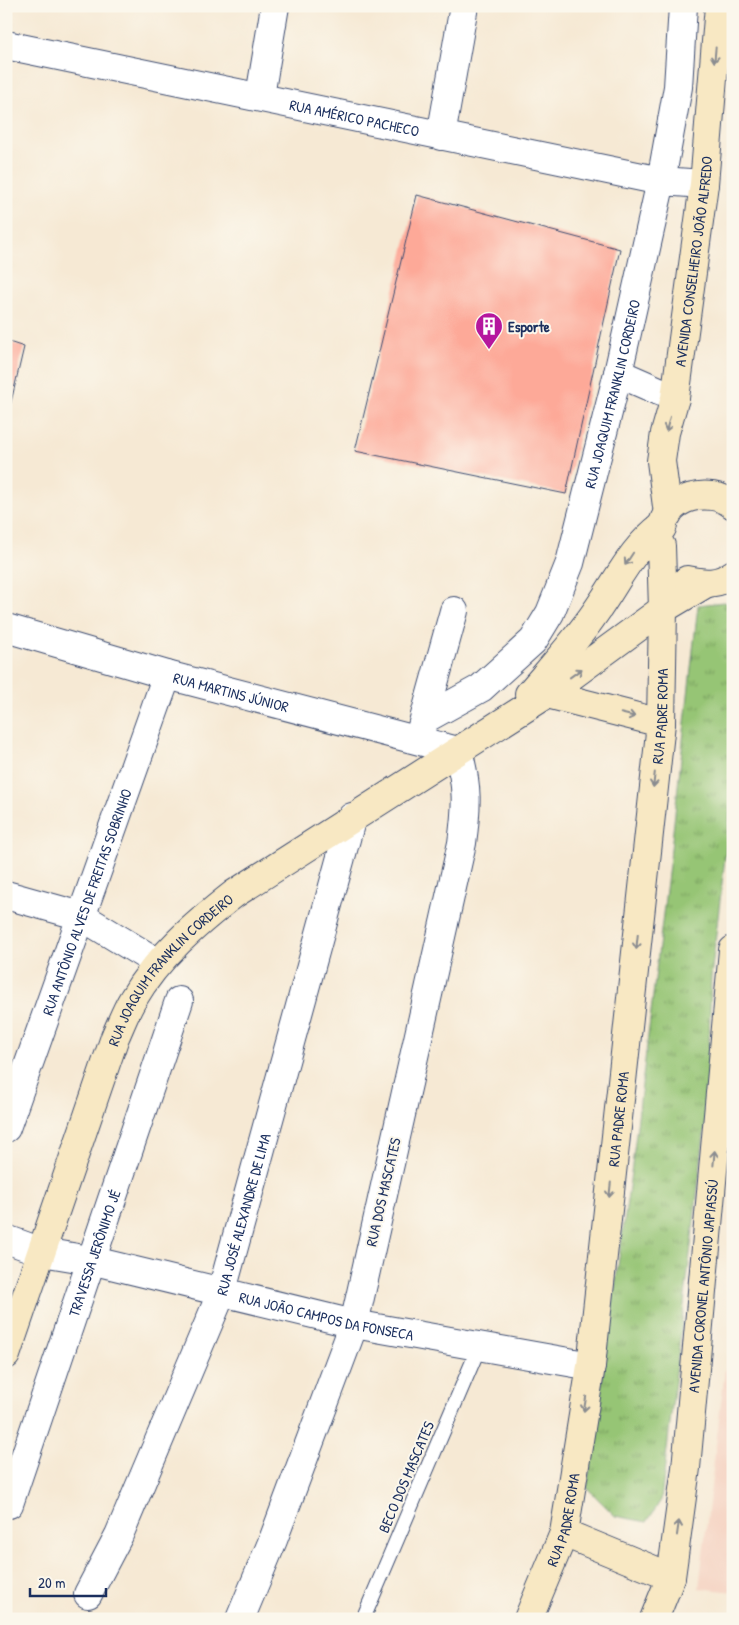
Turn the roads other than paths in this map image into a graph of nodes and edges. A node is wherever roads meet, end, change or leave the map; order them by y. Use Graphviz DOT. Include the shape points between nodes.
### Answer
graph roads {
  1 [pos="275,6"];
  2 [pos="464,6"];
  3 [pos="683,6"];
  4 [pos="720,6"];
  5 [pos="6,45"];
  6 [pos="260,96"];
  7 [pos="441,136"];
  8 [pos="661,181"];
  9 [pos="704,184"];
  10 [pos="618,373"];
  11 [pos="675,398"];
  12 [pos="733,505"];
  13 [pos="664,529"];
  14 [pos="733,574"];
  15 [pos="705,584"];
  16 [pos="663,610"];
  17 [pos="454,611"];
  18 [pos="6,628"];
  19 [pos="167,675"];
  20 [pos="547,694"];
  21 [pos="506,720"];
  22 [pos="661,723"];
  23 [pos="421,730"];
  24 [pos="458,751"];
  25 [pos="352,817"];
  26 [pos="6,895"];
  27 [pos="81,916"];
  28 [pos="733,950"];
  29 [pos="158,963"];
  30 [pos="179,1001"];
  31 [pos="6,1128"];
  32 [pos="6,1239"];
  33 [pos="42,1252"];
  34 [pos="90,1260"];
  35 [pos="221,1294"];
  36 [pos="354,1324"];
  37 [pos="479,1348"];
  38 [pos="6,1356"];
  39 [pos="591,1366"];
  40 [pos="9,1504"];
  41 [pos="564,1533"];
  42 [pos="671,1577"];
  43 [pos="88,1594"];
  44 [pos="240,1619"];
  45 [pos="362,1619"];
  46 [pos="528,1619"];
  47 [pos="654,1619"];
  1 -- 6 [label="street"];
  2 -- 7 [label="street"];
  3 -- 8 [label="street, RUA JOAQUIM FRANKLIN CORDEIRO" via="678,87"];
  4 -- 9 [label="main road, AVENIDA CONSELHEIRO JOÃO ALFREDO, one-way"];
  5 -- 6 [label="street, RUA AMÉRICO PACHECO"];
  6 -- 7 [label="street, RUA AMÉRICO PACHECO"];
  7 -- 8 [label="street, RUA AMÉRICO PACHECO"];
  8 -- 9 [label="street, RUA AMÉRICO PACHECO"];
  8 -- 10 [label="street, RUA JOAQUIM FRANKLIN CORDEIRO"];
  9 -- 11 [label="main road, AVENIDA CONSELHEIRO JOÃO ALFREDO"];
  10 -- 11 [label="street"];
  10 -- 23 [label="street, RUA JOAQUIM FRANKLIN CORDEIRO" via="570,563 550,613 533,641 508,665"];
  11 -- 13 [label="main road, AVENIDA CONSELHEIRO JOÃO ALFREDO, one-way" via="661,461"];
  12 -- 13 [label="main road, RUA JOAQUIM FRANKLIN CORDEIRO" via="710,494 694,496 679,502"];
  13 -- 15 [label="main road" via="669,566 685,580"];
  13 -- 16 [label="main road, RUA PADRE ROMA"];
  13 -- 21 [label="main road, RUA JOAQUIM FRANKLIN CORDEIRO, one-way" via="646,537 595,614"];
  14 -- 15 [label="main road, RUA JOAQUIM FRANKLIN CORDEIRO" via="725,580"];
  15 -- 16 [label="main road, RUA JOAQUIM FRANKLIN CORDEIRO"];
  20 -- 16 [label="main road, RUA JOAQUIM FRANKLIN CORDEIRO, one-way"];
  16 -- 22 [label="main road, RUA PADRE ROMA"];
  17 -- 23 [label="street"];
  18 -- 19 [label="street, RUA MARTINS JÚNIOR"];
  19 -- 23 [label="street, RUA MARTINS JÚNIOR"];
  19 -- 27 [label="street, RUA ANTÔNIO ALVES DE FREITAS SOBRINHO"];
  20 -- 21 [label="main road, RUA JOAQUIM FRANKLIN CORDEIRO"];
  20 -- 22 [label="main road, one-way"];
  21 -- 24 [label="main road, RUA JOAQUIM FRANKLIN CORDEIRO"];
  22 -- 39 [label="main road, RUA PADRE ROMA, one-way"];
  23 -- 24 [label="street, RUA MARTINS JÚNIOR"];
  24 -- 25 [label="main road, RUA JOAQUIM FRANKLIN CORDEIRO"];
  24 -- 36 [label="street, RUA DOS MASCATES" via="466,779 467,806 462,843"];
  25 -- 29 [label="main road, RUA JOAQUIM FRANKLIN CORDEIRO" via="234,894 195,925"];
  25 -- 35 [label="street, RUA JOSÉ ALEXANDRE DE LIMA"];
  26 -- 27 [label="street"];
  27 -- 29 [label="street"];
  27 -- 31 [label="street, RUA ANTÔNIO ALVES DE FREITAS SOBRINHO"];
  42 -- 28 [label="main road, AVENIDA CORONEL ANTÔNIO JAPIASSÚ, one-way" via="686,1468"];
  29 -- 33 [label="main road, RUA JOAQUIM FRANKLIN CORDEIRO" via="132,999 115,1037"];
  30 -- 34 [label="street, TRAVESSA JERÔNIMO JÉ"];
  32 -- 33 [label="street, RUA JOÃO CAMPOS DA FONSECA"];
  33 -- 34 [label="street, RUA JOÃO CAMPOS DA FONSECA"];
  33 -- 38 [label="main road, RUA JOAQUIM FRANKLIN CORDEIRO"];
  34 -- 35 [label="street, RUA JOÃO CAMPOS DA FONSECA"];
  34 -- 40 [label="street, TRAVESSA JERÔNIMO JÉ"];
  35 -- 36 [label="street, RUA JOÃO CAMPOS DA FONSECA"];
  35 -- 43 [label="street, RUA JOSÉ ALEXANDRE DE LIMA" via="119,1535"];
  36 -- 37 [label="street, RUA JOÃO CAMPOS DA FONSECA"];
  36 -- 44 [label="street, RUA DOS MASCATES"];
  37 -- 39 [label="street, RUA JOÃO CAMPOS DA FONSECA"];
  37 -- 45 [label="lane, BECO DOS MASCATES"];
  39 -- 41 [label="main road, RUA PADRE ROMA, one-way"];
  41 -- 42 [label="main road"];
  41 -- 46 [label="main road, RUA PADRE ROMA"];
  42 -- 47 [label="main road, AVENIDA CORONEL ANTÔNIO JAPIASSÚ"];
}
